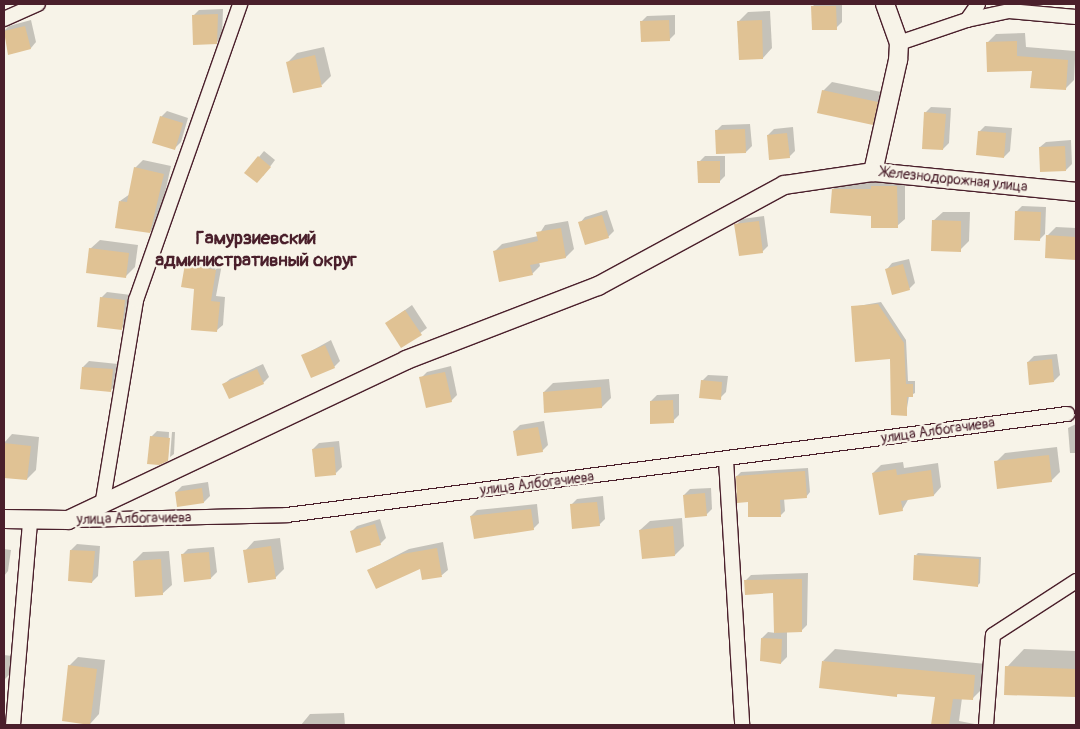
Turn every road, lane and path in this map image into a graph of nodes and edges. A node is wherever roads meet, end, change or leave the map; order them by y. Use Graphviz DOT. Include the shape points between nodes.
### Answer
graph roads {
  1 [pos="38,4"];
  2 [pos="240,4"];
  3 [pos="885,4"];
  4 [pos="978,4"];
  5 [pos="1076,17"];
  6 [pos="4,19"];
  7 [pos="967,20"];
  8 [pos="899,43"];
  9 [pos="873,172"];
  10 [pos="1076,192"];
  11 [pos="1067,414"];
  12 [pos="726,460"];
  13 [pos="102,506"];
  14 [pos="4,518"];
  15 [pos="68,520"];
  16 [pos="30,521"];
  17 [pos="1076,581"];
  18 [pos="13,725"];
  19 [pos="742,725"];
  20 [pos="986,725"];
  1 -- 6 [label="street"];
  2 -- 13 [label="street" via="136,300"];
  3 -- 8 [label="street"];
  4 -- 7 [label="street"];
  5 -- 7 [label="street" via="1009,11"];
  7 -- 8 [label="street"];
  8 -- 9 [label="street, Железнодорожная улица"];
  9 -- 10 [label="street, Железнодорожная улица"];
  9 -- 13 [label="street" via="784,186 598,286 406,360"];
  11 -- 12 [label="street, улица Албогачиева"];
  12 -- 15 [label="street, улица Албогачиева" via="287,515"];
  12 -- 19 [label="street"];
  13 -- 15 [label="street"];
  14 -- 16 [label="street, улица Албогачиева"];
  15 -- 16 [label="street, улица Албогачиева"];
  16 -- 18 [label="street"];
  17 -- 20 [label="street" via="993,635"];
}
